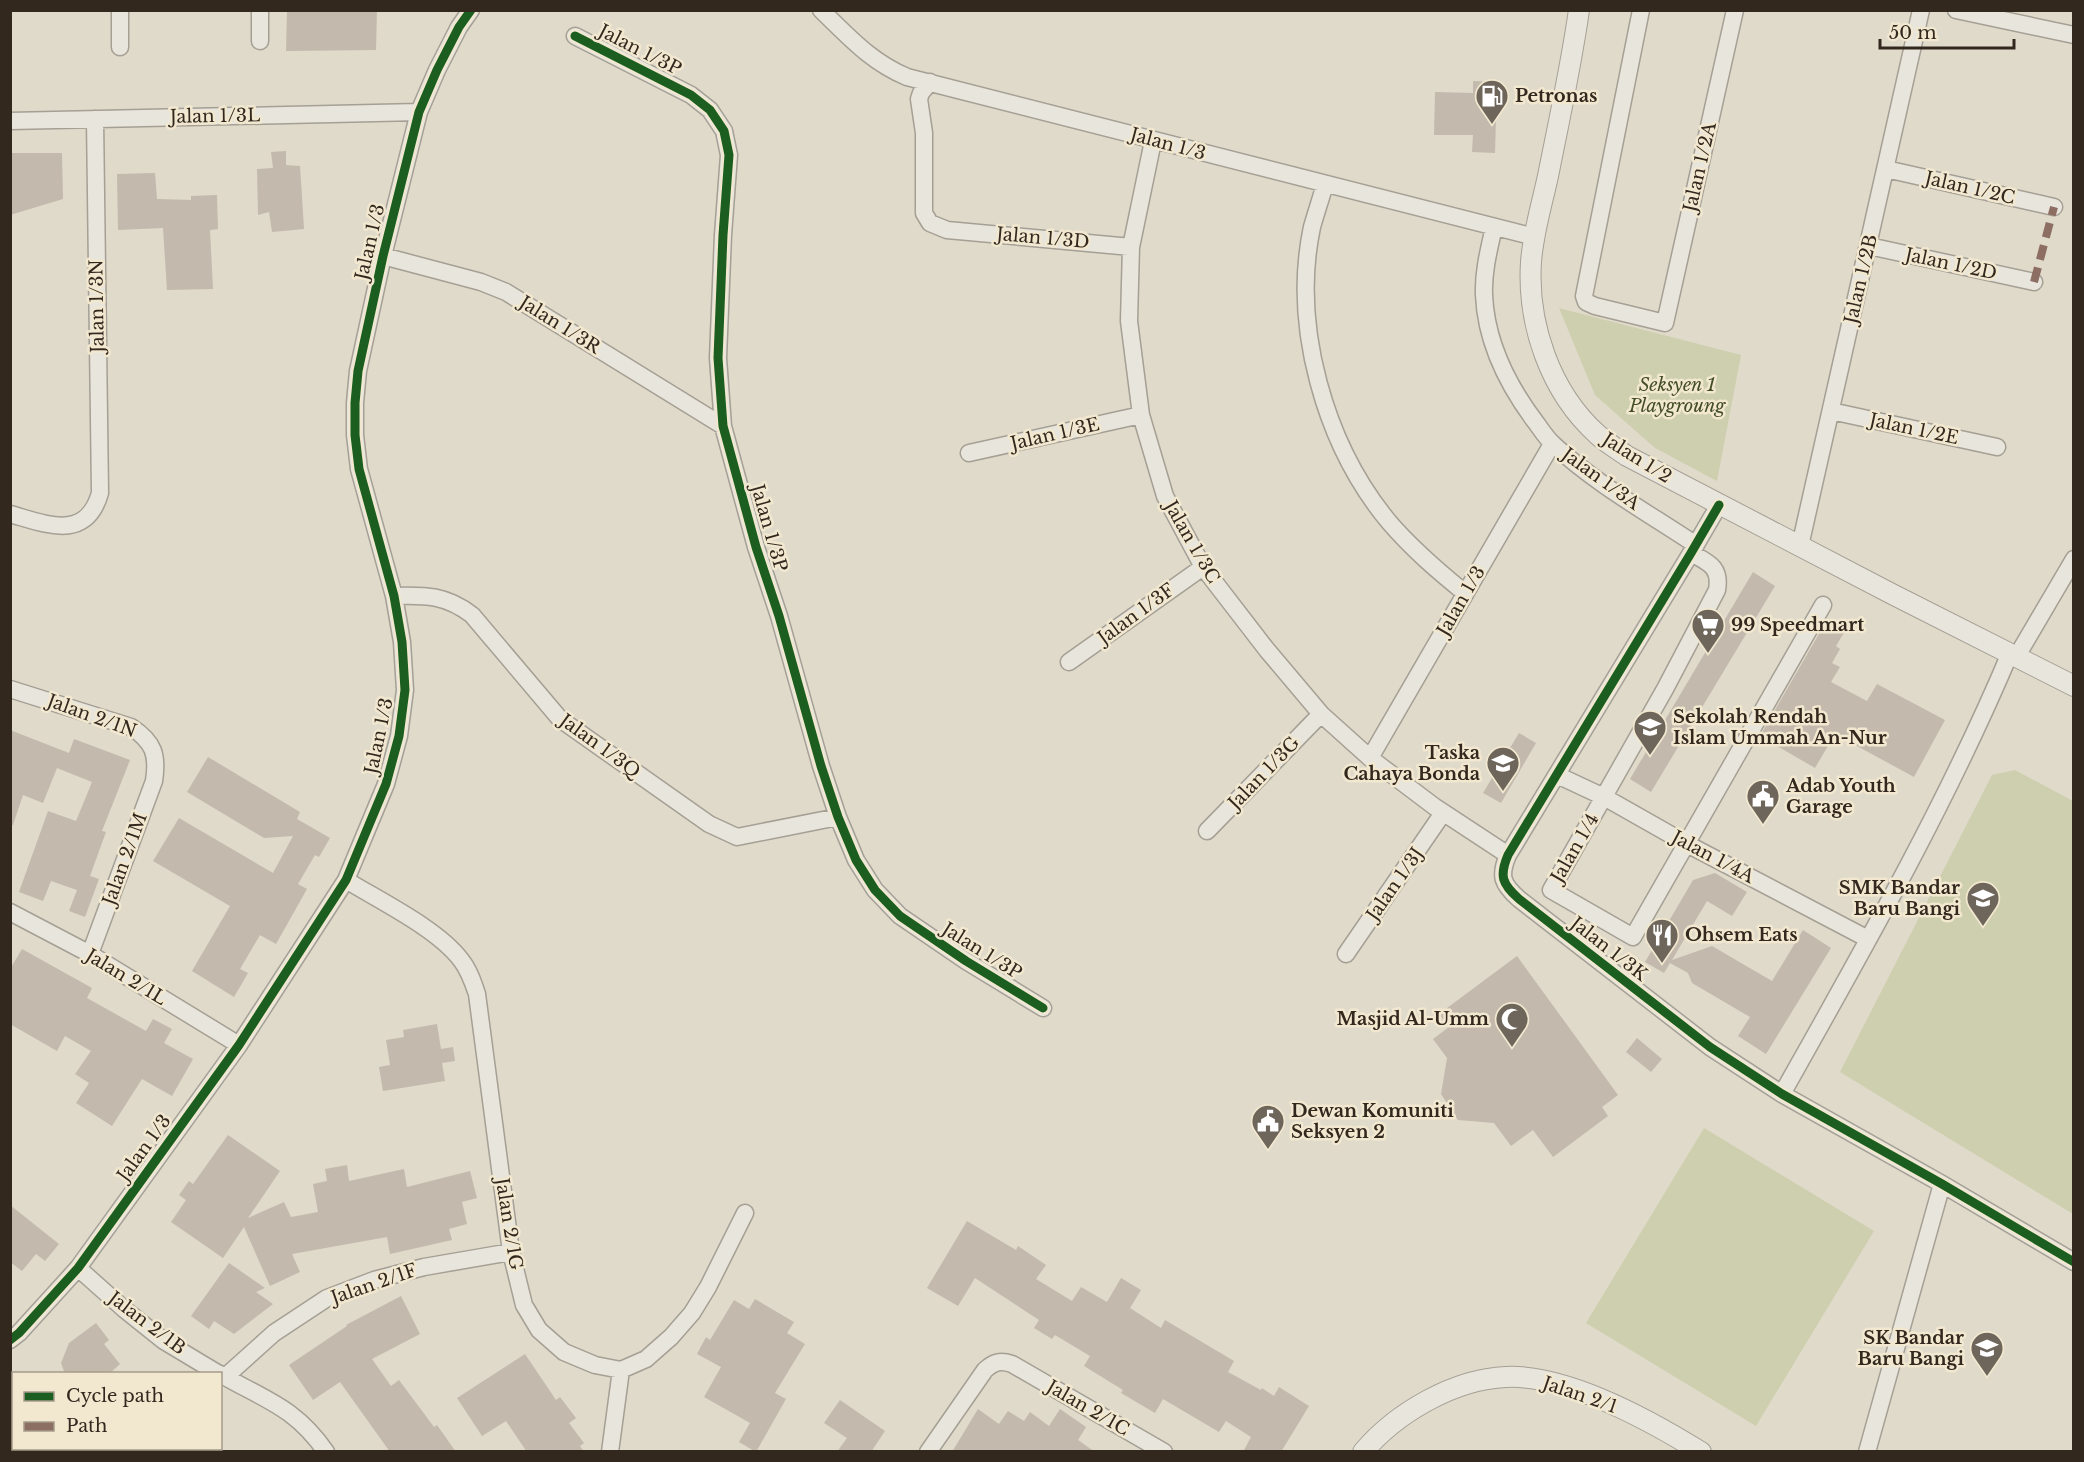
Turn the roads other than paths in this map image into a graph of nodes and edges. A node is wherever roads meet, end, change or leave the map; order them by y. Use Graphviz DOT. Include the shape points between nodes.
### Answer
graph roads {
  1 [pos="120,10"];
  2 [pos="261,10"];
  3 [pos="471,10"];
  4 [pos="821,10"];
  5 [pos="1579,10"];
  6 [pos="1641,10"];
  7 [pos="1735,10"];
  8 [pos="1921,10"];
  9 [pos="1956,10"];
  10 [pos="2073,35"];
  11 [pos="575,36"];
  12 [pos="260,41"];
  13 [pos="120,47"];
  14 [pos="930,82"];
  15 [pos="419,112"];
  16 [pos="95,119"];
  17 [pos="10,122"];
  18 [pos="1153,141"];
  19 [pos="1886,169"];
  20 [pos="1325,184"];
  21 [pos="2054,207"];
  22 [pos="1494,227"];
  23 [pos="1535,237"];
  24 [pos="1131,246"];
  25 [pos="1869,246"];
  26 [pos="383,256"];
  27 [pos="2034,282"];
  28 [pos="1831,411"];
  29 [pos="1142,415"];
  30 [pos="723,426"];
  31 [pos="1552,444"];
  32 [pos="1997,447"];
  33 [pos="969,453"];
  34 [pos="1719,505"];
  35 [pos="10,513"];
  36 [pos="1800,546"];
  37 [pos="1694,549"];
  38 [pos="2073,559"];
  39 [pos="1203,567"];
  40 [pos="1465,593"];
  41 [pos="394,596"];
  42 [pos="1823,605"];
  43 [pos="2014,655"];
  44 [pos="1069,662"];
  45 [pos="2073,686"];
  46 [pos="10,689"];
  47 [pos="1321,714"];
  48 [pos="1370,758"];
  49 [pos="156,762"];
  50 [pos="1557,775"];
  51 [pos="1604,797"];
  52 [pos="1443,813"];
  53 [pos="838,817"];
  54 [pos="1207,831"];
  55 [pos="1687,844"];
  56 [pos="1508,855"];
  57 [pos="346,880"];
  58 [pos="10,912"];
  59 [pos="1868,939"];
  60 [pos="90,954"];
  61 [pos="1346,954"];
  62 [pos="1043,1008"];
  63 [pos="239,1045"];
  64 [pos="1782,1094"];
  65 [pos="1942,1184"];
  66 [pos="745,1213"];
  67 [pos="512,1252"];
  68 [pos="2073,1262"];
  69 [pos="78,1268"];
  70 [pos="10,1340"];
  71 [pos="621,1370"];
  72 [pos="217,1372"];
  73 [pos="222,1375"];
  74 [pos="1163,1451"];
  75 [pos="326,1452"];
  76 [pos="609,1452"];
  77 [pos="928,1452"];
  78 [pos="1363,1452"];
  79 [pos="1701,1452"];
  80 [pos="1867,1452"];
  1 -- 13 [label="street"];
  2 -- 12 [label="street"];
  3 -- 15 [label="street, Jalan 1/3" via="437,70"];
  4 -- 14 [label="street, Jalan 1/3" via="887,69"];
  5 -- 23 [label="street, Jalan 1/2"];
  6 -- 7 [label="street, Jalan 1/2A" via="1584,296 1586,302 1595,306 1665,323"];
  8 -- 19 [label="street, Jalan 1/2B"];
  9 -- 10 [label="street"];
  11 -- 30 [label="street, Jalan 1/3P" via="691,95 711,110 724,131 729,155 718,358"];
  14 -- 18 [label="street, Jalan 1/3"];
  14 -- 24 [label="street, Jalan 1/3D" via="919,99 927,219 954,230"];
  15 -- 16 [label="street, Jalan 1/3L"];
  15 -- 26 [label="street, Jalan 1/3"];
  16 -- 17 [label="street, Jalan 1/3L"];
  16 -- 35 [label="street, Jalan 1/3N" via="99,493 96,505 77,524 50,525"];
  18 -- 20 [label="street, Jalan 1/3"];
  18 -- 24 [label="street, Jalan 1/3C"];
  19 -- 21 [label="street, Jalan 1/2C"];
  19 -- 25 [label="street, Jalan 1/2B"];
  20 -- 22 [label="street, Jalan 1/3"];
  20 -- 40 [label="street" via="1312,229 1308,322 1316,376 1332,425 1355,473 1388,520 1426,561"];
  22 -- 23 [label="street, Jalan 1/3"];
  22 -- 31 [label="street, Jalan 1/3A" via="1484,293 1495,353 1527,411"];
  23 -- 34 [label="street, Jalan 1/2" via="1532,304 1544,353 1566,398 1598,435 1627,456"];
  24 -- 29 [label="street, Jalan 1/3C" via="1129,321"];
  25 -- 27 [label="street, Jalan 1/2D"];
  25 -- 28 [label="street, Jalan 1/2B"];
  26 -- 30 [label="street, Jalan 1/3R" via="506,292"];
  26 -- 41 [label="street, Jalan 1/3" via="357,371 355,435 359,469"];
  28 -- 32 [label="street, Jalan 1/2E"];
  28 -- 36 [label="street, Jalan 1/2B"];
  29 -- 33 [label="street, Jalan 1/3E"];
  29 -- 39 [label="street, Jalan 1/3C" via="1165,496"];
  30 -- 53 [label="street, Jalan 1/3P"];
  31 -- 37 [label="street, Jalan 1/3A"];
  31 -- 40 [label="street, Jalan 1/3"];
  34 -- 36 [label="street, Jalan 1/2"];
  34 -- 37 [label="street, Jalan 1/3K"];
  36 -- 43 [label="street, Jalan 1/2"];
  37 -- 50 [label="street, Jalan 1/3K"];
  37 -- 51 [label="street, Jalan 1/4" via="1718,575 1717,590"];
  38 -- 43 [label="street"];
  39 -- 44 [label="street, Jalan 1/3F"];
  39 -- 47 [label="street, Jalan 1/3C"];
  40 -- 48 [label="street, Jalan 1/3"];
  41 -- 53 [label="street, Jalan 1/3Q" via="426,595 458,604 472,615 560,719 709,824 737,837"];
  41 -- 57 [label="street, Jalan 1/3" via="405,690 399,736 386,784"];
  42 -- 55 [label="street, Jalan 1/4"];
  43 -- 45 [label="street, Jalan 1/2"];
  43 -- 59 [label="street"];
  46 -- 49 [label="street, Jalan 2/1N" via="131,727 153,747"];
  47 -- 48 [label="street, Jalan 1/3C"];
  47 -- 54 [label="street, Jalan 1/3G"];
  48 -- 52 [label="street, Jalan 1/3C"];
  49 -- 60 [label="street, Jalan 2/1M" via="154,781"];
  50 -- 51 [label="street, Jalan 1/4A"];
  50 -- 56 [label="street, Jalan 1/3K"];
  51 -- 55 [label="street, Jalan 1/4A"];
  51 -- 55 [label="street, Jalan 1/4" via="1551,890 1634,937"];
  52 -- 56 [label="street, Jalan 1/3C"];
  52 -- 61 [label="street, Jalan 1/3J"];
  53 -- 62 [label="street, Jalan 1/3P" via="856,860 875,890 900,916"];
  55 -- 59 [label="street, Jalan 1/4A"];
  56 -- 64 [label="street, Jalan 1/3K" via="1502,878 1519,899 1710,1047"];
  57 -- 63 [label="street, Jalan 1/3"];
  57 -- 67 [label="street, Jalan 2/1G" via="437,936 471,976 477,994"];
  58 -- 60 [label="street, Jalan 2/1L"];
  59 -- 64 [label="street"];
  60 -- 63 [label="street, Jalan 2/1L"];
  63 -- 69 [label="street, Jalan 1/3"];
  64 -- 65 [label="street, Jalan 1/3K"];
  65 -- 68 [label="street, Jalan 1/3K"];
  65 -- 80 [label="street"];
  66 -- 71 [label="street" via="692,1313 646,1359"];
  67 -- 71 [label="street, Jalan 2/1G" via="524,1305 539,1330 564,1352 595,1365"];
  67 -- 73 [label="street, Jalan 2/1F" via="424,1267 327,1298 274,1333"];
  69 -- 70 [label="street, Jalan 1/3"];
  69 -- 72 [label="street, Jalan 2/1B" via="164,1341"];
  71 -- 76 [label="street"];
  73 -- 75 [label="street, Jalan 2/1B" via="286,1409 313,1432"];
  74 -- 77 [label="street, Jalan 2/1C" via="1002,1361 985,1370"];
  78 -- 79 [label="street, Jalan 2/1" via="1404,1414 1437,1395 1471,1383 1506,1377 1536,1379 1600,1399"];
}
